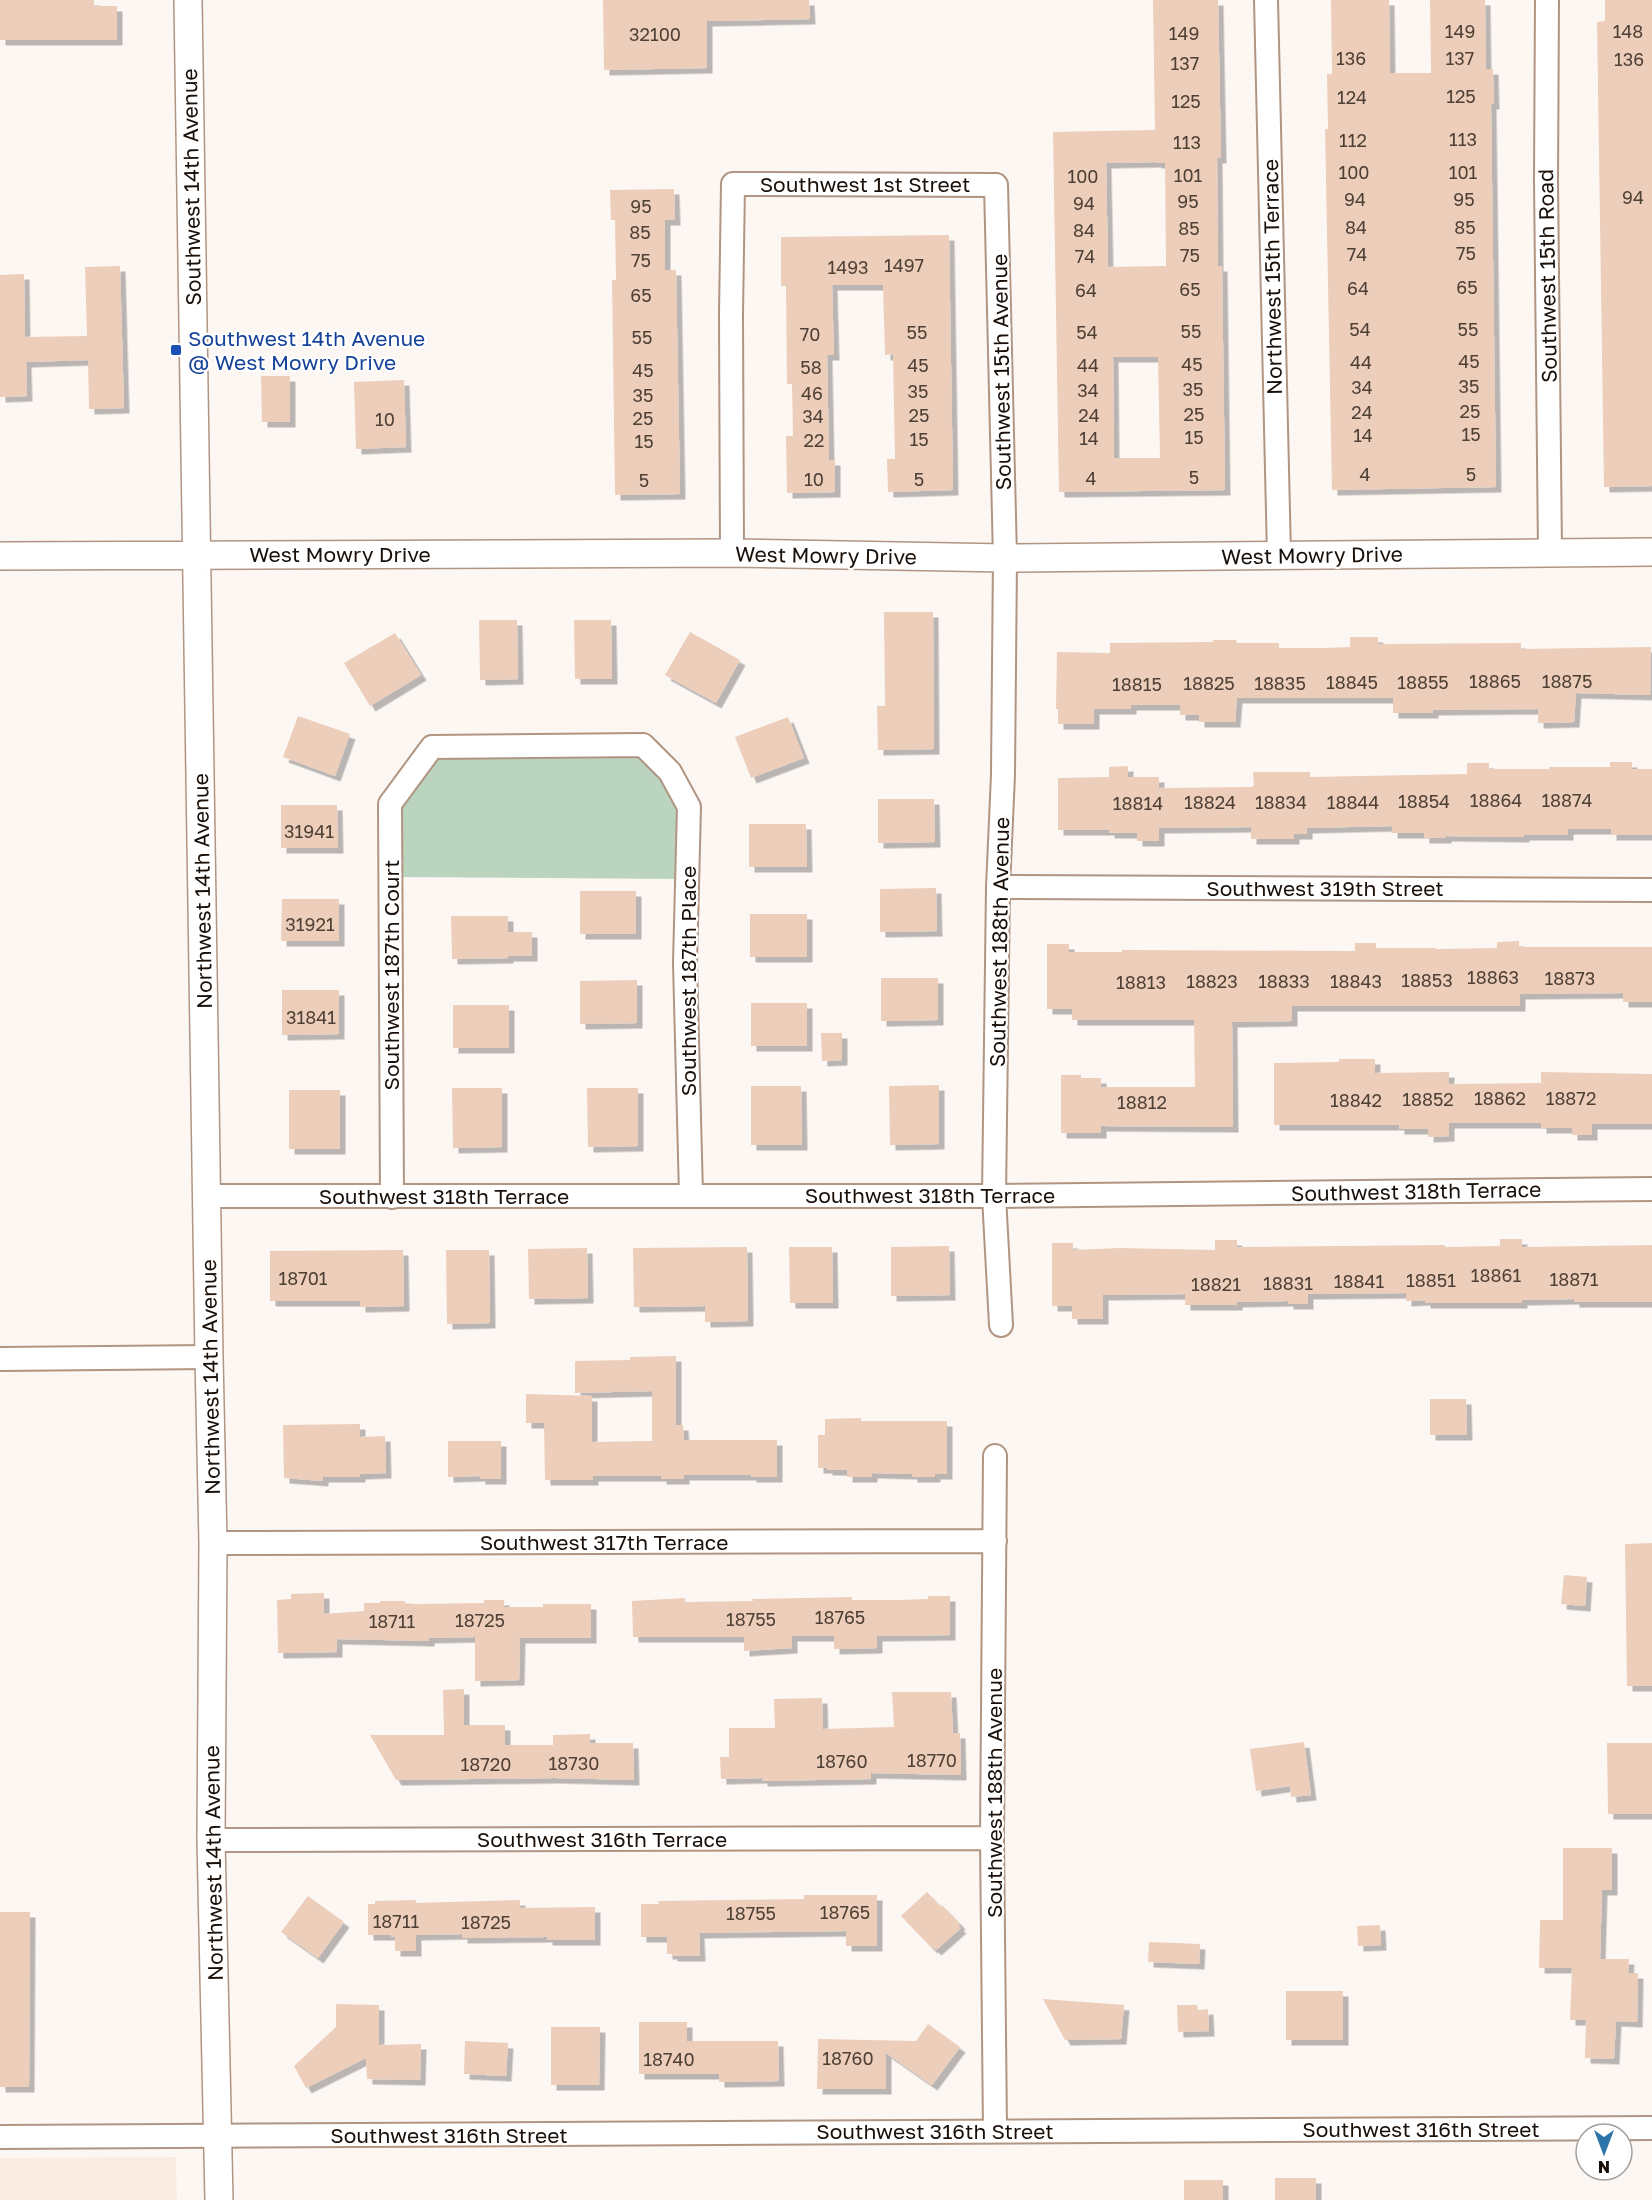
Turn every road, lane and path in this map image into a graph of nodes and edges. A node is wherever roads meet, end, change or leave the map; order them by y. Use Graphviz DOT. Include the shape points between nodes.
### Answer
graph roads {
  1 [pos="188,0"];
  2 [pos="1266,0"];
  3 [pos="1547,0"];
  4 [pos="996,185"];
  5 [pos="1550,552"];
  6 [pos="1652,552"];
  7 [pos="732,553"];
  8 [pos="196,554"];
  9 [pos="1279,555"];
  10 [pos="0,556"];
  11 [pos="1005,558"];
  12 [pos="670,772"];
  13 [pos="998,886"];
  14 [pos="1652,890"];
  15 [pos="1652,1188"];
  16 [pos="691,1195"];
  17 [pos="207,1196"];
  18 [pos="994,1196"];
  19 [pos="392,1197"];
  20 [pos="1001,1325"];
  21 [pos="209,1357"];
  22 [pos="0,1359"];
  23 [pos="995,1456"];
  24 [pos="995,1541"];
  25 [pos="213,1543"];
  26 [pos="992,1838"];
  27 [pos="211,1840"];
  28 [pos="1652,2128"];
  29 [pos="995,2131"];
  30 [pos="0,2137"];
  31 [pos="219,2137"];
  32 [pos="219,2200"];
  1 -- 8 [label="street, Southwest 14th Avenue"];
  2 -- 9 [label="street, Northwest 15th Terrace"];
  3 -- 5 [label="street, Southwest 15th Road"];
  4 -- 7 [label="street, Southwest 1st Street" via="733,184"];
  4 -- 11 [label="street, Southwest 15th Avenue"];
  5 -- 6 [label="street, West Mowry Drive"];
  5 -- 9 [label="street, West Mowry Drive"];
  7 -- 8 [label="street, West Mowry Drive"];
  7 -- 11 [label="street, West Mowry Drive"];
  8 -- 10 [label="street, West Mowry Drive"];
  8 -- 17 [label="street, Northwest 14th Avenue"];
  9 -- 11 [label="street, West Mowry Drive"];
  11 -- 13 [label="street, Southwest 188th Avenue"];
  12 -- 16 [label="street, Southwest 187th Place" via="689,807 685,963"];
  12 -- 19 [label="street, Southwest 187th Court" via="643,745 432,747 390,804"];
  13 -- 14 [label="street, Southwest 319th Street"];
  13 -- 18 [label="street, Southwest 188th Avenue"];
  15 -- 18 [label="street, Southwest 318th Terrace"];
  16 -- 18 [label="street, Southwest 318th Terrace"];
  16 -- 19 [label="street, Southwest 318th Terrace"];
  17 -- 19 [label="street, Southwest 318th Terrace"];
  17 -- 21 [label="street, Northwest 14th Avenue"];
  18 -- 20 [label="street, Southwest 188th Avenue"];
  21 -- 22 [label="street"];
  21 -- 25 [label="street, Northwest 14th Avenue"];
  23 -- 24 [label="street, Southwest 188th Avenue"];
  24 -- 25 [label="street, Southwest 317th Terrace"];
  24 -- 26 [label="street, Southwest 188th Avenue"];
  25 -- 27 [label="street, Northwest 14th Avenue"];
  26 -- 27 [label="street, Southwest 316th Terrace"];
  26 -- 29 [label="street, Southwest 188th Avenue"];
  27 -- 31 [label="street, Northwest 14th Avenue"];
  28 -- 29 [label="street, Southwest 316th Street"];
  29 -- 31 [label="street, Southwest 316th Street"];
  30 -- 31 [label="street, Southwest 316th Street"];
  31 -- 32 [label="street, Northwest 14th Avenue"];
}
